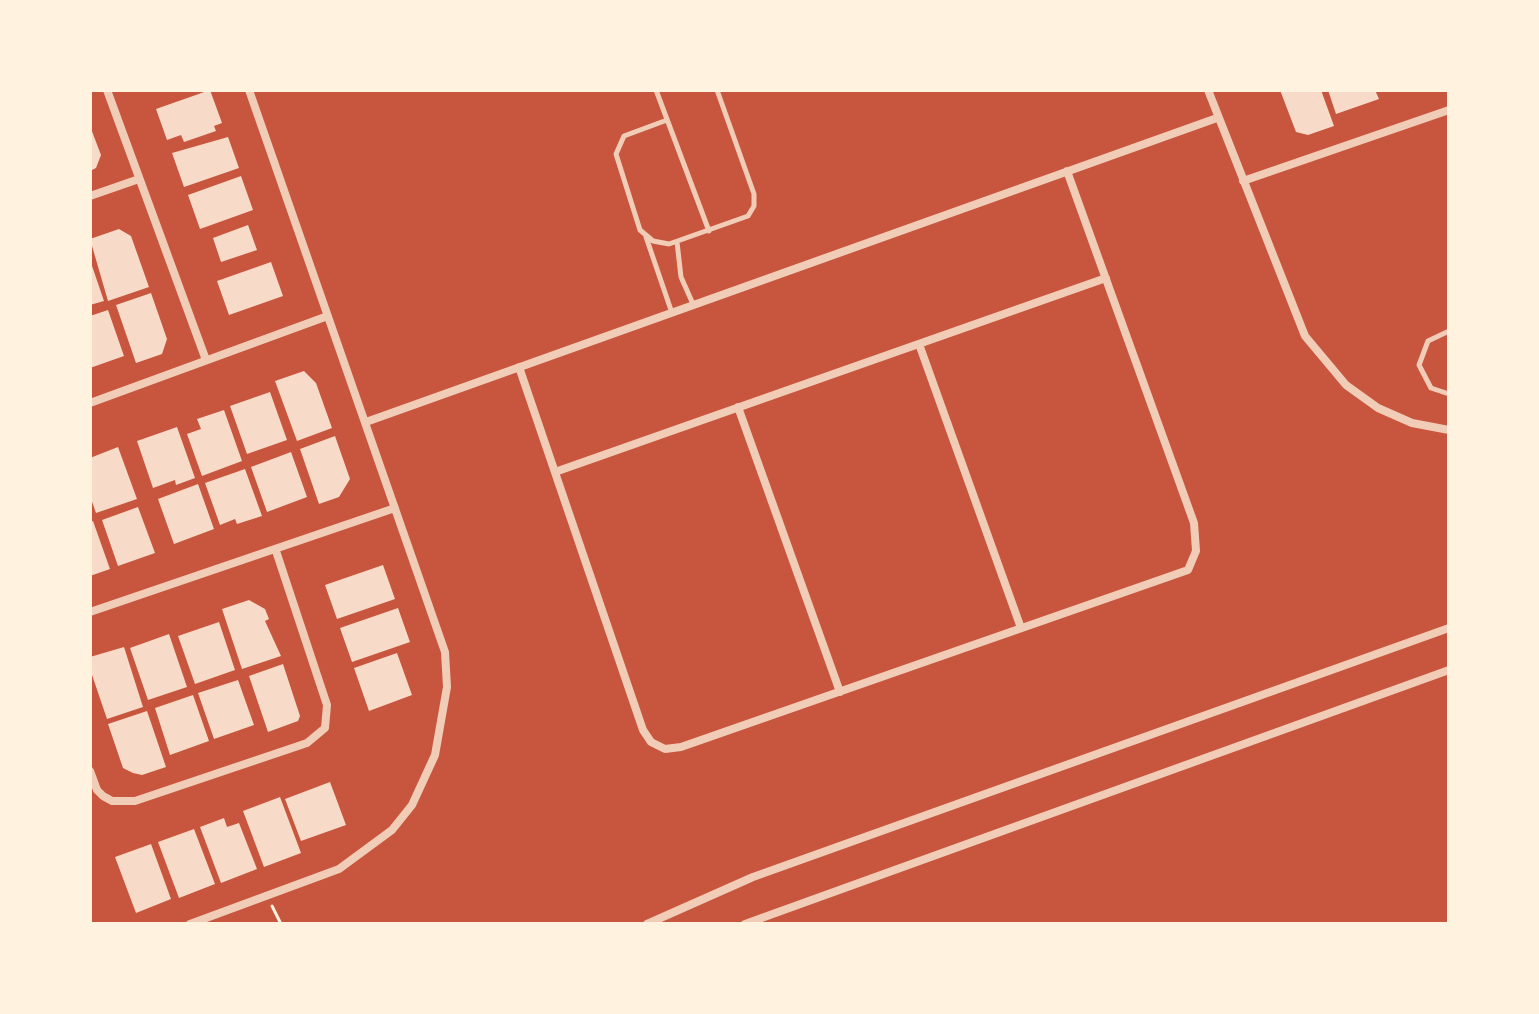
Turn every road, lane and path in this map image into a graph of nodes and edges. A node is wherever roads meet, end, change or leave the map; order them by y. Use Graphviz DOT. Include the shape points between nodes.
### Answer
graph roads {
  1 [pos="107,90"];
  2 [pos="249,90"];
  3 [pos="656,90"];
  4 [pos="717,90"];
  5 [pos="1208,90"];
  6 [pos="1449,110"];
  7 [pos="1217,118"];
  8 [pos="667,120"];
  9 [pos="1067,171"];
  10 [pos="139,179"];
  11 [pos="1243,181"];
  12 [pos="90,196"];
  13 [pos="709,231"];
  14 [pos="646,236"];
  15 [pos="677,242"];
  16 [pos="1106,278"];
  17 [pos="694,305"];
  18 [pos="672,313"];
  19 [pos="325,317"];
  20 [pos="1449,331"];
  21 [pos="919,344"];
  22 [pos="206,360"];
  23 [pos="519,367"];
  24 [pos="1449,394"];
  25 [pos="90,403"];
  26 [pos="738,407"];
  27 [pos="366,422"];
  28 [pos="1449,430"];
  29 [pos="555,472"];
  30 [pos="395,508"];
  31 [pos="276,551"];
  32 [pos="90,612"];
  33 [pos="1021,628"];
  34 [pos="1449,628"];
  35 [pos="1449,670"];
  36 [pos="840,692"];
  37 [pos="90,771"];
  38 [pos="268,897"];
  39 [pos="190,924"];
  40 [pos="281,924"];
  41 [pos="647,924"];
  42 [pos="745,924"];
  1 -- 10 [label="street"];
  2 -- 19 [label="street"];
  3 -- 8 [label="lane"];
  4 -- 13 [label="lane" via="754,200 748,216"];
  5 -- 7 [label="street"];
  6 -- 11 [label="street"];
  7 -- 9 [label="street"];
  7 -- 11 [label="street"];
  8 -- 13 [label="lane"];
  8 -- 14 [label="lane" via="630,133 617,147"];
  9 -- 16 [label="street"];
  9 -- 17 [label="street"];
  10 -- 12 [label="street"];
  10 -- 22 [label="street"];
  11 -- 28 [label="street" via="1305,336 1322,358 1346,385 1378,408 1412,423"];
  13 -- 15 [label="lane"];
  14 -- 15 [label="lane" via="661,243"];
  14 -- 18 [label="lane"];
  15 -- 17 [label="lane" via="681,277"];
  16 -- 21 [label="street"];
  16 -- 33 [label="street" via="1194,523 1196,551 1188,570"];
  17 -- 18 [label="street"];
  18 -- 23 [label="street"];
  19 -- 22 [label="street"];
  19 -- 27 [label="street"];
  20 -- 24 [label="lane" via="1428,341 1419,365 1431,388"];
  21 -- 26 [label="street"];
  21 -- 33 [label="street"];
  22 -- 25 [label="street"];
  23 -- 27 [label="street"];
  23 -- 29 [label="street"];
  26 -- 29 [label="street"];
  26 -- 36 [label="street"];
  27 -- 30 [label="street"];
  29 -- 36 [label="street" via="651,742 665,749 681,747"];
  30 -- 31 [label="street"];
  30 -- 38 [label="street" via="445,652 447,687 435,755 412,805 370,849 339,869"];
  31 -- 32 [label="street"];
  31 -- 37 [label="street" via="327,705 325,728 307,743 135,801 103,796"];
  33 -- 36 [label="street"];
  34 -- 41 [label="street" via="753,877"];
  35 -- 42 [label="street"];
  38 -- 39 [label="street"];
  38 -- 40 [label="path"];
}
